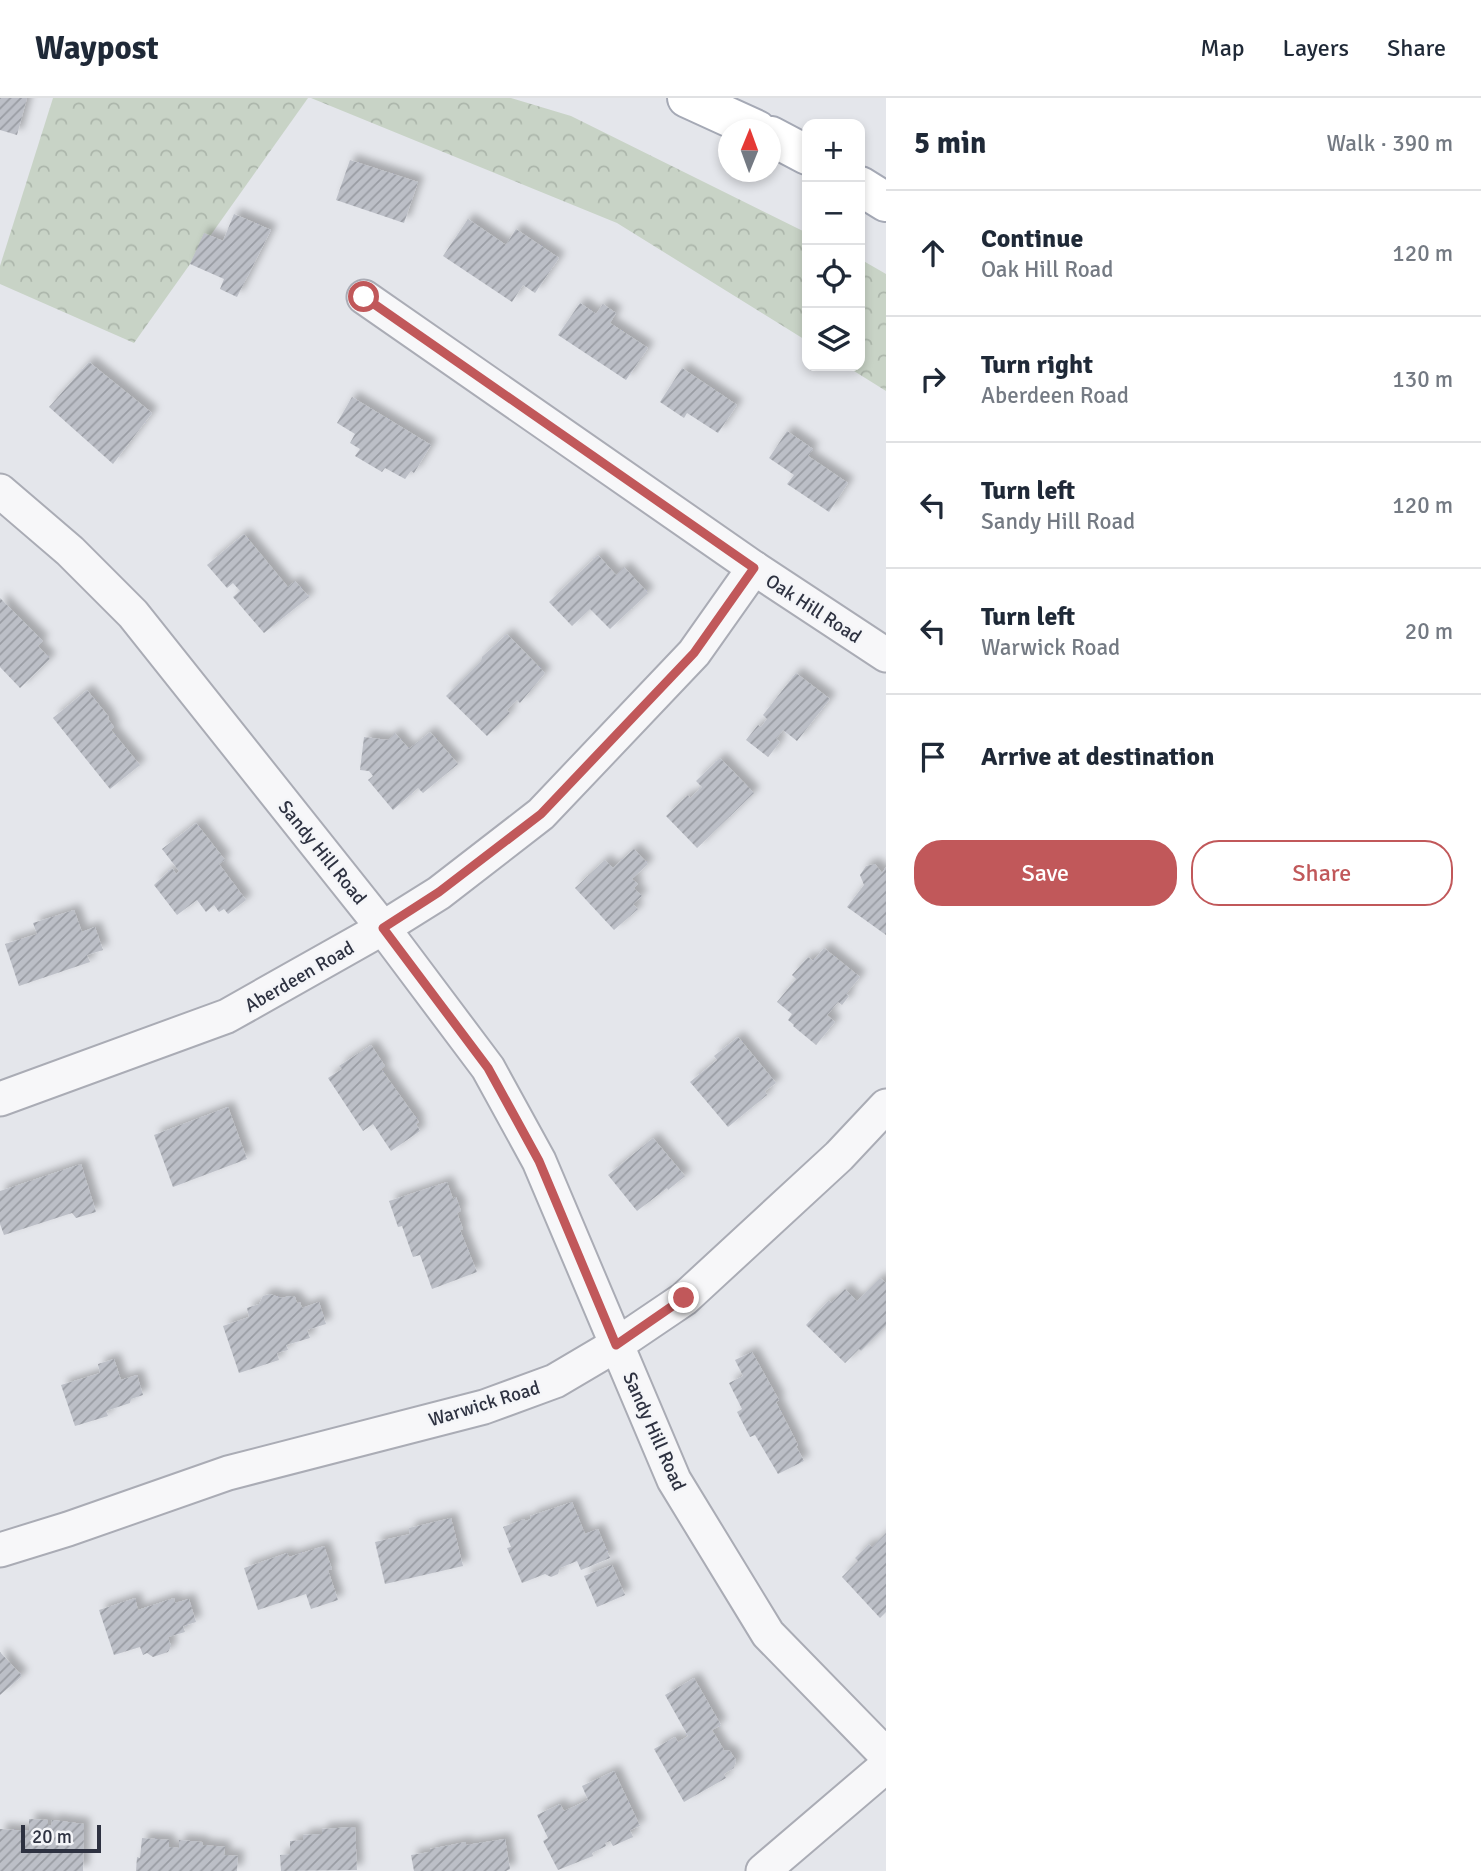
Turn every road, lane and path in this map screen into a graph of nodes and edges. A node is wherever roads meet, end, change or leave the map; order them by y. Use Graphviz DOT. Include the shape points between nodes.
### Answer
graph roads {
  1 [pos="687,98"];
  2 [pos="733,119"];
  3 [pos="781,141"];
  4 [pos="802,152"];
  5 [pos="865,189"];
  6 [pos="886,202"];
  7 [pos="364,297"];
  8 [pos="0,491"];
  9 [pos="754,568"];
  10 [pos="886,655"];
  11 [pos="383,928"];
  12 [pos="0,1099"];
  13 [pos="886,1106"];
  14 [pos="616,1345"];
  15 [pos="0,1550"];
  16 [pos="886,1755"];
  17 [pos="886,1766"];
  18 [pos="762,1871"];
  1 -- 2 [label="main road"];
  3 -- 4 [label="main road"];
  5 -- 6 [label="main road"];
  7 -- 9 [label="street, Oak Hill Road"];
  8 -- 11 [label="street, Sandy Hill Road" via="133,614"];
  9 -- 10 [label="street, Oak Hill Road"];
  9 -- 11 [label="street, Aberdeen Road" via="694,653 541,814 439,892"];
  11 -- 12 [label="street, Aberdeen Road" via="227,1016"];
  11 -- 14 [label="street, Sandy Hill Road" via="488,1068 539,1161"];
  13 -- 14 [label="street, Warwick Road" via="839,1156 684,1298"];
  14 -- 15 [label="street, Warwick Road" via="555,1381 484,1407 228,1473"];
  14 -- 16 [label="street, Sandy Hill Road" via="674,1480 768,1634"];
  17 -- 18 [label="street"];
}
